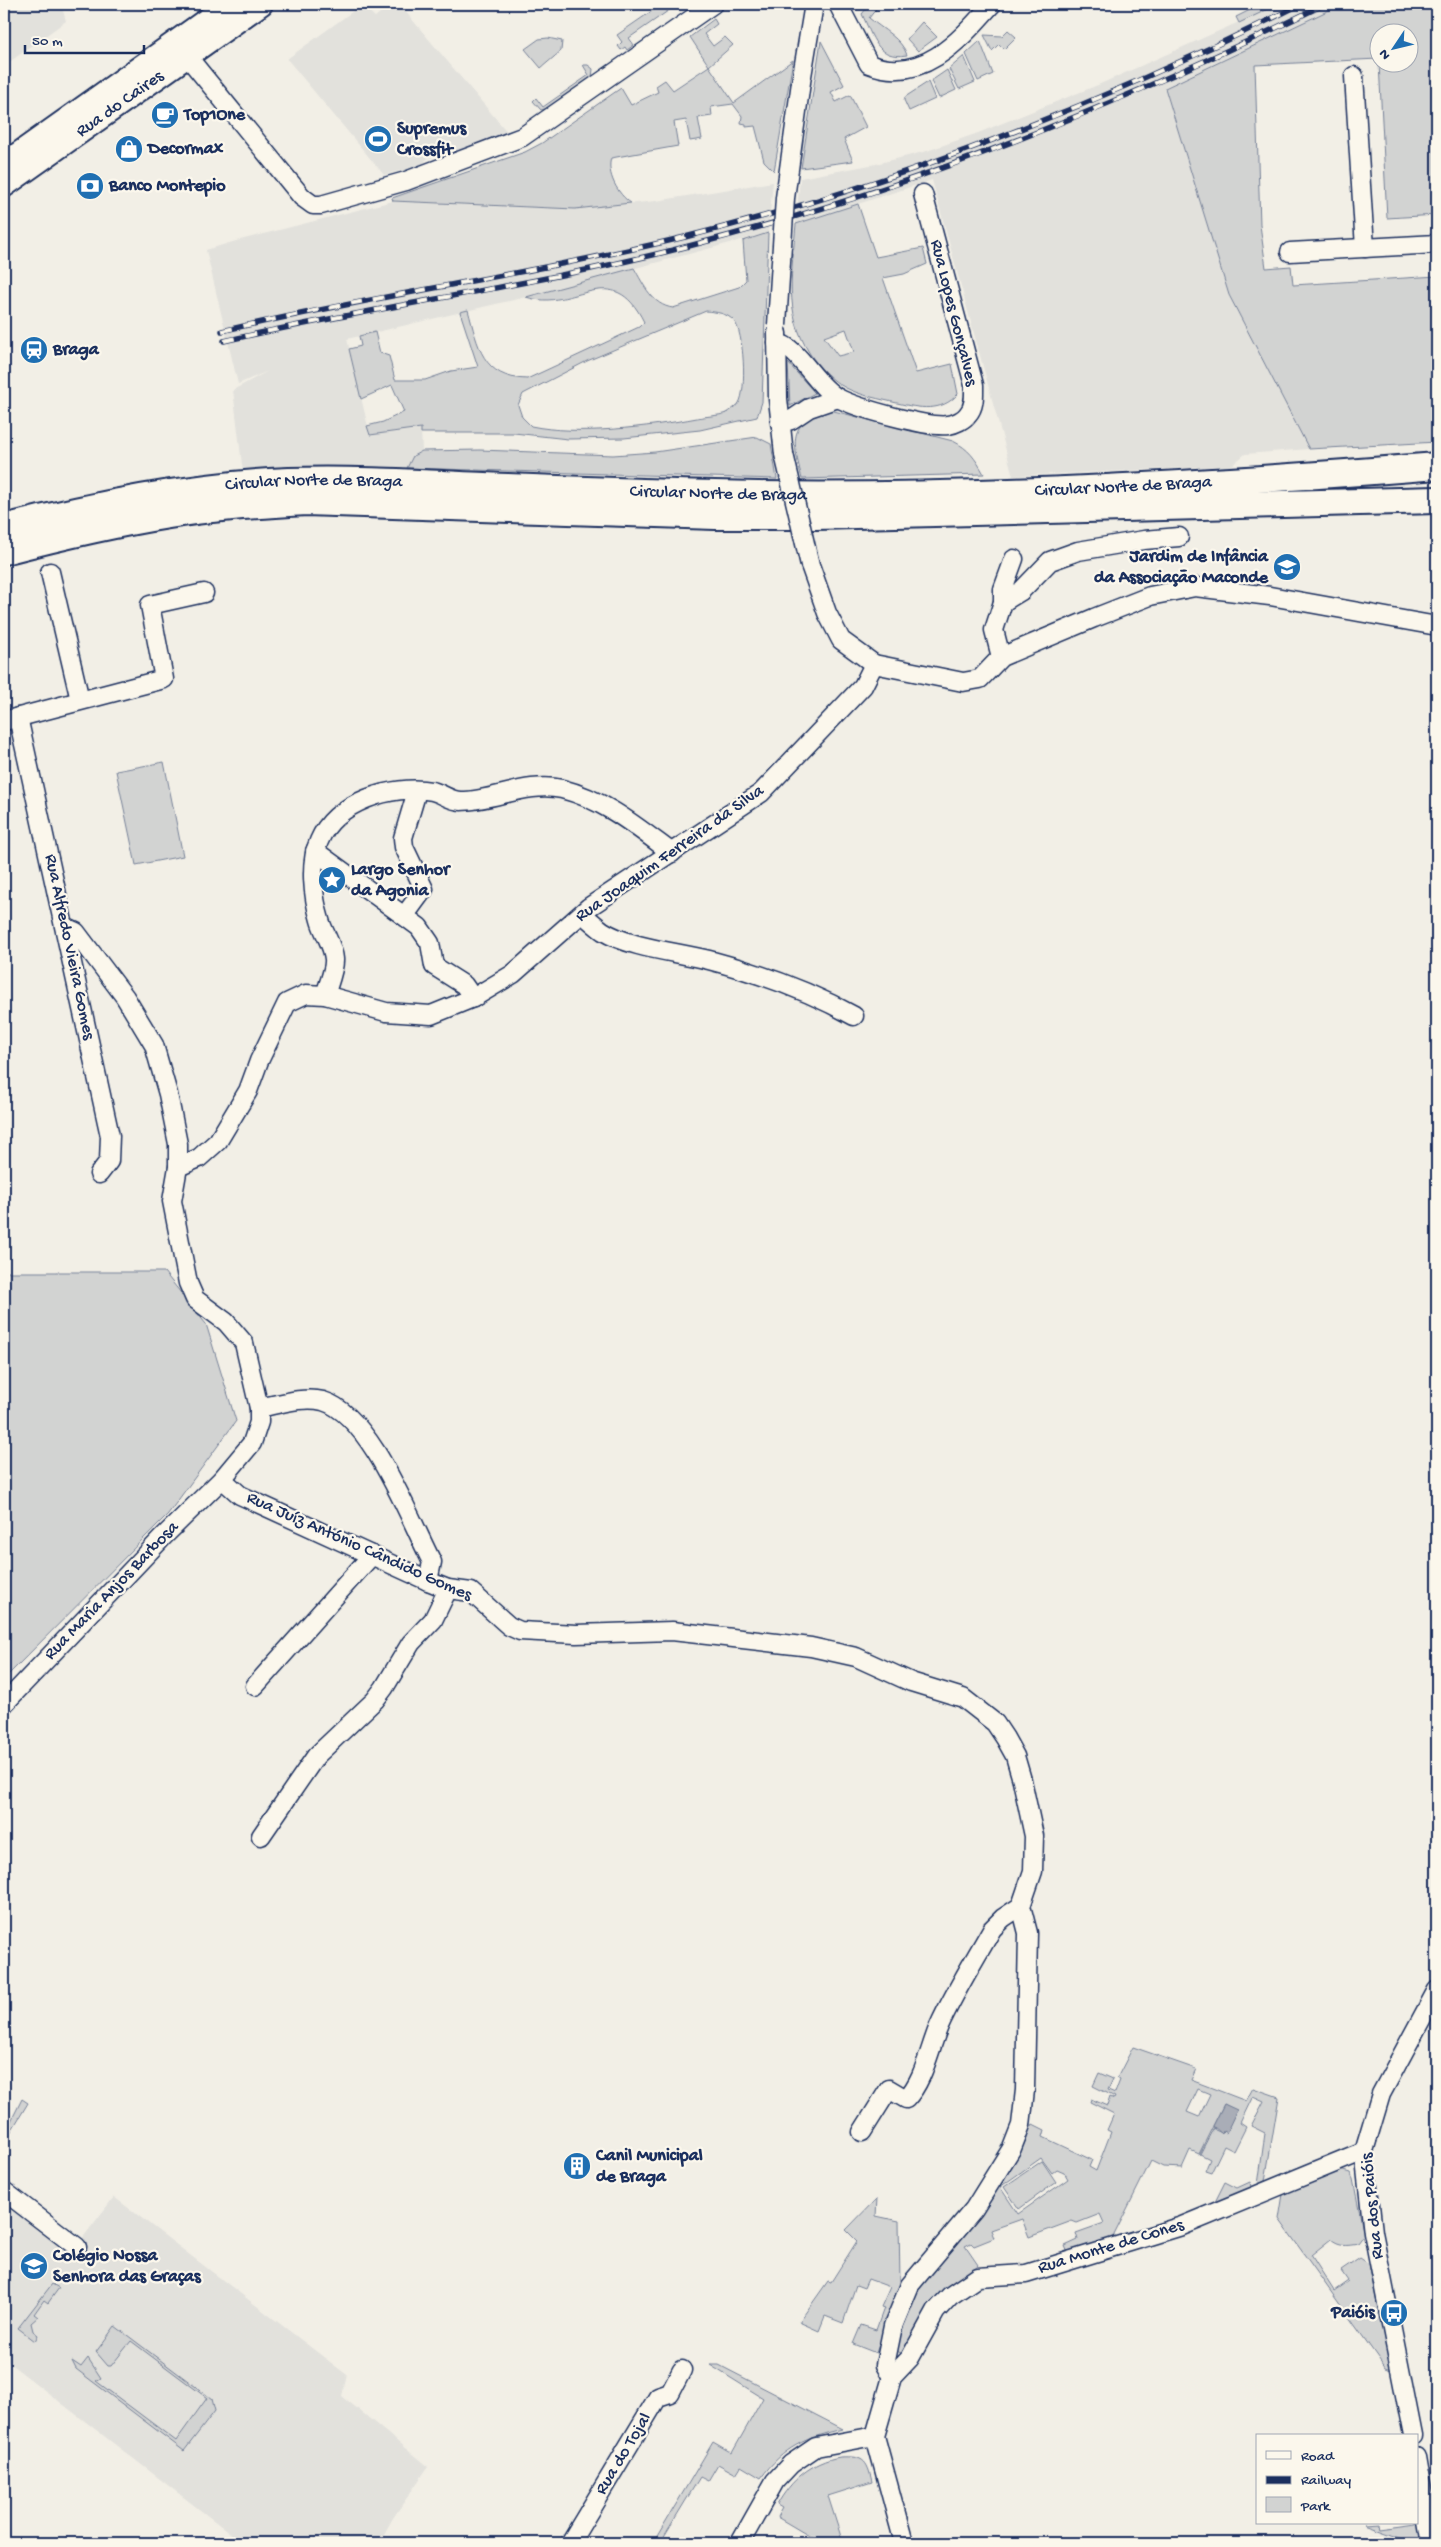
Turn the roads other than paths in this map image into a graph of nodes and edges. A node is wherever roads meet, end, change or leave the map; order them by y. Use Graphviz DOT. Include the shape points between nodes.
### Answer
graph roads {
  1 [pos="229,4"];
  2 [pos="261,4"];
  3 [pos="713,4"];
  4 [pos="814,4"];
  5 [pos="838,4"];
  6 [pos="992,4"];
  7 [pos="187,56"];
  8 [pos="1354,76"];
  9 [pos="4,164"];
  10 [pos="4,186"];
  11 [pos="923,194"];
  12 [pos="1437,244"];
  13 [pos="1365,248"];
  14 [pos="1290,252"];
  15 [pos="777,343"];
  16 [pos="838,398"];
  17 [pos="780,423"];
  18 [pos="1437,466"];
  19 [pos="1437,500"];
  20 [pos="4,528"];
  21 [pos="1179,537"];
  22 [pos="4,551"];
  23 [pos="1014,558"];
  24 [pos="50,572"];
  25 [pos="204,593"];
  26 [pos="1003,602"];
  27 [pos="1437,626"];
  28 [pos="1001,657"];
  29 [pos="874,664"];
  30 [pos="80,700"];
  31 [pos="11,719"];
  32 [pos="417,791"];
  33 [pos="315,851"];
  34 [pos="672,853"];
  35 [pos="582,914"];
  36 [pos="404,915"];
  37 [pos="65,927"];
  38 [pos="325,995"];
  39 [pos="473,998"];
  40 [pos="854,1016"];
  41 [pos="178,1167"];
  42 [pos="98,1174"];
  43 [pos="259,1408"];
  44 [pos="222,1479"];
  45 [pos="372,1555"];
  46 [pos="428,1581"];
  47 [pos="448,1589"];
  48 [pos="255,1686"];
  49 [pos="4,1704"];
  50 [pos="261,1836"];
  51 [pos="1021,1906"];
  52 [pos="1437,1990"];
  53 [pos="862,2132"];
  54 [pos="1364,2151"];
  55 [pos="4,2191"];
  56 [pos="77,2248"];
  57 [pos="682,2370"];
  58 [pos="892,2377"];
  59 [pos="1413,2434"];
  60 [pos="875,2436"];
  61 [pos="1418,2460"];
  62 [pos="1434,2532"];
  63 [pos="570,2543"];
  64 [pos="740,2543"];
  65 [pos="904,2543"];
  1 -- 9 [label="main road, Rua do Caires"];
  2 -- 7 [label="main road, Rua do Caires"];
  3 -- 7 [label="street" via="537,128 508,144 406,181 313,205 302,197"];
  4 -- 15 [label="street, bridge" via="784,198"];
  5 -- 6 [label="street" via="869,64 892,70 919,67 953,44"];
  7 -- 10 [label="main road, Rua do Caires"];
  8 -- 13 [label="street"];
  11 -- 16 [label="street, Rua Lopes Gonçalves" via="974,385 974,404 961,421 938,425 893,416"];
  12 -- 13 [label="street"];
  13 -- 14 [label="street"];
  15 -- 16 [label="street, Rua Lopes Gonçalves" via="790,348 811,375"];
  15 -- 17 [label="street"];
  16 -- 17 [label="street"];
  17 -- 29 [label="street, bridge" via="810,565 827,613 841,640"];
  18 -- 20 [label="highway, Circular Norte de Braga" via="1218,484 871,495 699,494 356,480 288,481 153,495"];
  19 -- 22 [label="highway, Circular Norte de Braga" via="826,516 715,516 306,502 171,514 105,526"];
  21 -- 26 [label="street" via="1078,551 1050,561 1021,591"];
  23 -- 26 [label="street" via="1003,590"];
  24 -- 30 [label="street"];
  25 -- 30 [label="street" via="150,605 164,679"];
  26 -- 28 [label="street" via="994,630"];
  27 -- 28 [label="street" via="1279,597 1195,587 1150,596"];
  28 -- 29 [label="street" via="980,679 963,682"];
  29 -- 34 [label="street, Rua Joaquim Ferreira da Silva" via="863,686 761,793"];
  30 -- 31 [label="street"];
  31 -- 37 [label="street, Rua Alfredo Vieira Gomes"];
  32 -- 33 [label="street" via="384,794 340,813 325,827"];
  32 -- 34 [label="street" via="433,791 460,801 543,787 560,789 591,798 617,812"];
  32 -- 36 [label="street" via="403,838 424,890"];
  33 -- 36 [label="street"];
  33 -- 38 [label="street" via="313,876 318,913 334,960"];
  34 -- 35 [label="street, Rua Joaquim Ferreira da Silva"];
  35 -- 39 [label="street, Rua Joaquim Ferreira da Silva" via="513,974"];
  35 -- 40 [label="street" via="604,931 631,942 757,974 803,991"];
  36 -- 39 [label="street" via="419,927 430,943 434,966 464,984"];
  37 -- 41 [label="street" via="76,932 125,997 154,1045 174,1127"];
  37 -- 42 [label="street, Rua Alfredo Vieira Gomes" via="110,1136 109,1161"];
  38 -- 39 [label="street, Rua Joaquim Ferreira da Silva" via="386,1012 431,1015"];
  38 -- 41 [label="street, Rua Joaquim Ferreira da Silva" via="306,994 287,1003 248,1091 218,1141 199,1158"];
  41 -- 43 [label="street" via="172,1201 188,1283 195,1299 226,1322 244,1343"];
  43 -- 44 [label="street, Rua Maria Anjos Barbosa" via="259,1422 252,1443"];
  43 -- 46 [label="street" via="305,1400 323,1401 354,1423 372,1444 432,1562"];
  44 -- 45 [label="street, Rua Juíz António Cândido Gomes" via="240,1494"];
  44 -- 49 [label="street, Rua Maria Anjos Barbosa"];
  45 -- 46 [label="street, Rua Juíz António Cândido Gomes"];
  45 -- 48 [label="street"];
  46 -- 47 [label="street, Rua Juíz António Cândido Gomes"];
  47 -- 50 [label="street" via="434,1620 411,1642 375,1700 316,1756"];
  47 -- 51 [label="street, Rua Juíz António Cândido Gomes" via="471,1592 509,1626 520,1631 576,1634 672,1631 811,1647 856,1657 911,1682 963,1698 995,1724 1015,1756 1022,1780 1034,1836 1033,1871"];
  51 -- 53 [label="street" via="992,1929 939,2026 912,2092 906,2099 889,2089"];
  51 -- 58 [label="street" via="1028,1933 1025,2090 1020,2125 1012,2148 974,2209 910,2285 891,2336 885,2365"];
  52 -- 54 [label="street, Rua dos Paióis" via="1381,2094"];
  54 -- 58 [label="street, Rua Monte de Cones" via="1182,2226 1026,2274 978,2277 950,2296 936,2311 910,2358"];
  54 -- 59 [label="street, Rua dos Paióis" via="1373,2232"];
  55 -- 56 [label="street"];
  57 -- 63 [label="street, Rua do Tojal" via="670,2393 658,2397"];
  58 -- 60 [label="street"];
  60 -- 64 [label="street" via="816,2447 791,2464 775,2481"];
  60 -- 65 [label="street"];
  61 -- 62 [label="street"];
}
